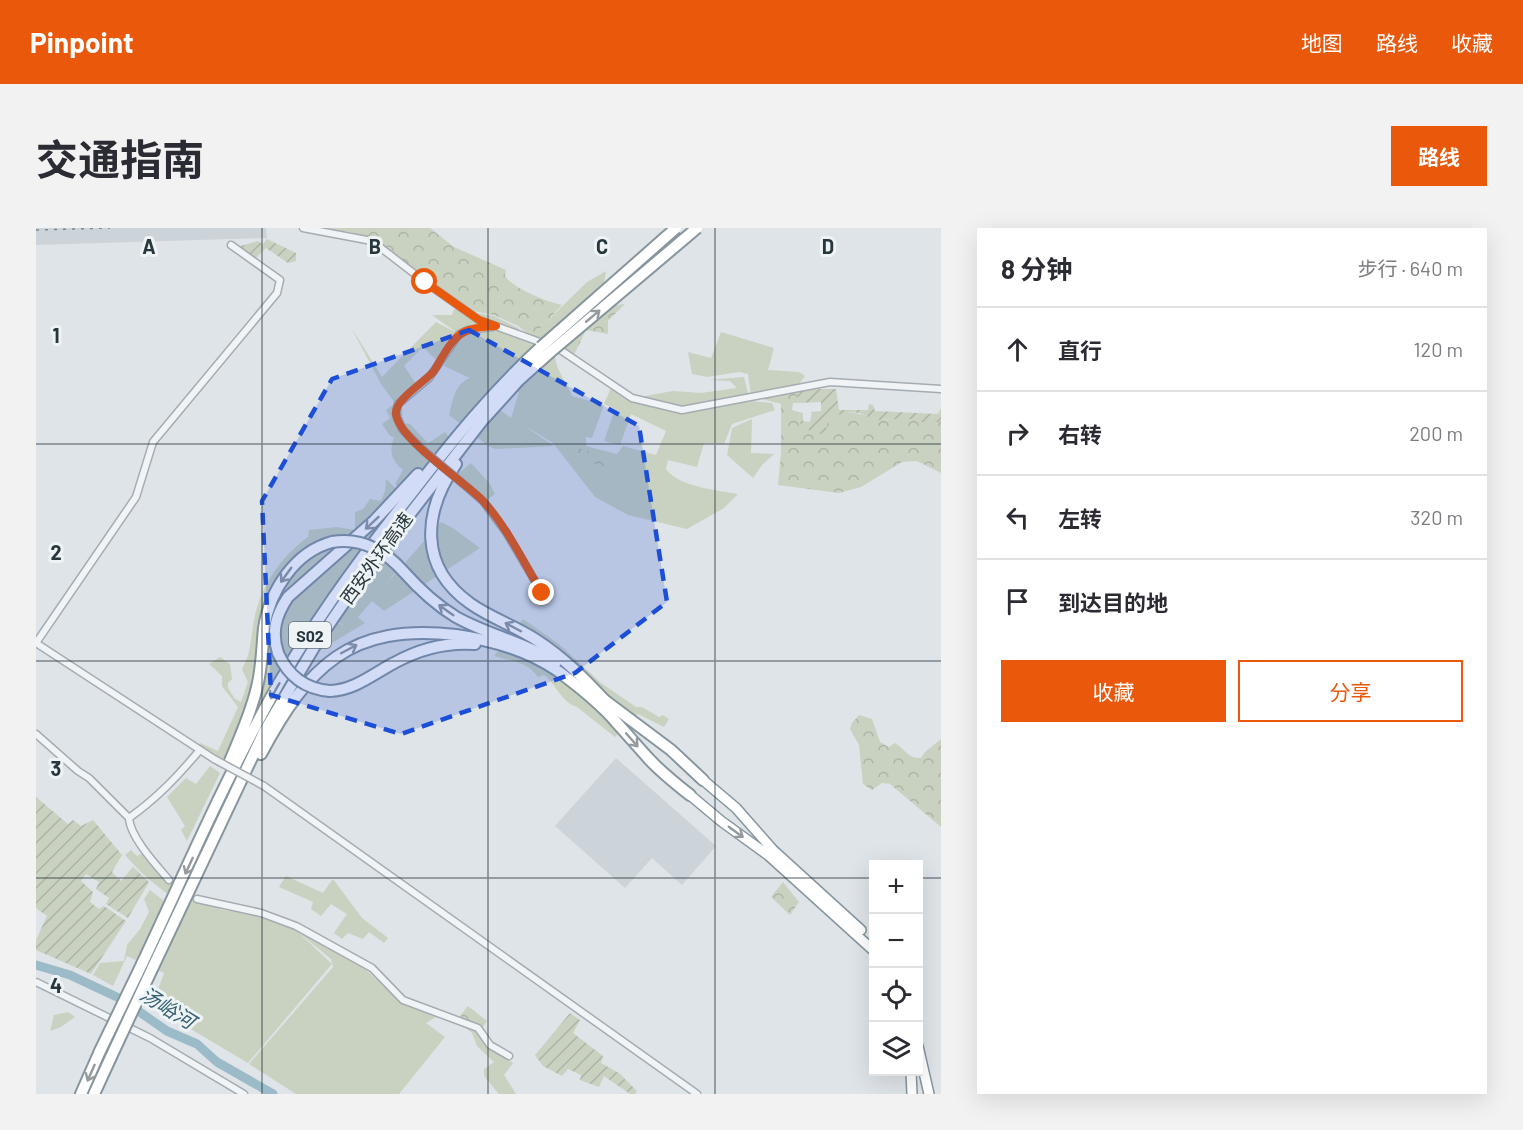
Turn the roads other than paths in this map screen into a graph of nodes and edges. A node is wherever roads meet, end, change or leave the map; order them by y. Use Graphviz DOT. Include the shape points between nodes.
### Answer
graph roads {
  1 [pos="303,228"];
  2 [pos="676,228"];
  3 [pos="697,228"];
  4 [pos="231,245"];
  5 [pos="496,326"];
  6 [pos="545,351"];
  7 [pos="518,374"];
  8 [pos="941,389"];
  9 [pos="542,593"];
  10 [pos="515,650"];
  11 [pos="607,703"];
  12 [pos="36,734"];
  13 [pos="199,751"];
  14 [pos="703,780"];
  15 [pos="690,795"];
  16 [pos="129,818"];
  17 [pos="198,845"];
  18 [pos="199,868"];
  19 [pos="169,880"];
  20 [pos="197,899"];
  21 [pos="869,938"];
  22 [pos="869,947"];
  23 [pos="147,967"];
  24 [pos="36,982"];
  25 [pos="509,1056"];
  26 [pos="923,1068"];
  27 [pos="911,1076"];
  28 [pos="919,1076"];
  29 [pos="81,1094"];
  30 [pos="94,1094"];
  31 [pos="244,1094"];
  32 [pos="697,1094"];
  33 [pos="912,1094"];
  34 [pos="923,1094"];
  35 [pos="929,1094"];
  1 -- 5 [label="street" via="372,241 479,320"];
  2 -- 6 [label="highway, 西安外环高速 / S02, bridge"];
  6 -- 3 [label="highway, 西安外环高速 / S02, one-way, bridge"];
  4 -- 13 [label="street" via="280,280 277,293 153,442 136,497 36,643"];
  5 -- 8 [label="street" via="559,349 632,398 682,410 830,382"];
  5 -- 9 [label="street, bridge" via="459,334 429,378 398,404 396,414 402,429 483,501"];
  6 -- 7 [label="highway, 西安外环高速 / S02"];
  7 -- 10 [label="highway, one-way, bridge" via="468,415 374,521 288,597 274,629 278,653 286,669 299,681 330,691 359,684 407,656 436,647 477,644"];
  11 -- 7 [label="highway, one-way" via="558,655 461,597 445,578 433,548 432,515 443,484"];
  7 -- 17 [label="highway, 西安外环高速 / S02, one-way" via="460,432 384,528 319,620 264,709"];
  7 -- 18 [label="highway, 西安外环高速 / S02" via="404,520 319,639 274,712"];
  10 -- 15 [label="highway, one-way" via="567,678"];
  18 -- 10 [label="highway, one-way" via="289,705 310,679 340,654 368,640 410,633 465,636"];
  11 -- 14 [label="highway" via="671,750"];
  11 -- 17 [label="highway, one-way, bridge" via="548,657 449,613 427,597 390,558 370,545 349,540 317,547 297,561 274,596 250,711"];
  12 -- 16 [label="street"];
  13 -- 16 [label="street" via="153,801"];
  13 -- 32 [label="street, bridge" via="264,786"];
  14 -- 21 [label="highway"];
  15 -- 22 [label="highway, one-way" via="768,855"];
  16 -- 19 [label="street" via="129,826"];
  17 -- 23 [label="highway, 西安外环高速 / S02, one-way"];
  18 -- 23 [label="highway, 西安外环高速 / S02"];
  20 -- 25 [label="street" via="261,913 296,927 372,968 403,1000 478,1028 490,1045"];
  23 -- 29 [label="highway, 西安外环高速 / S02, one-way, bridge"];
  23 -- 30 [label="highway, 西安外环高速 / S02, bridge"];
  24 -- 31 [label="street" via="150,1038"];
  26 -- 35 [label="highway"];
  27 -- 33 [label="highway"];
  28 -- 34 [label="highway"];
}
